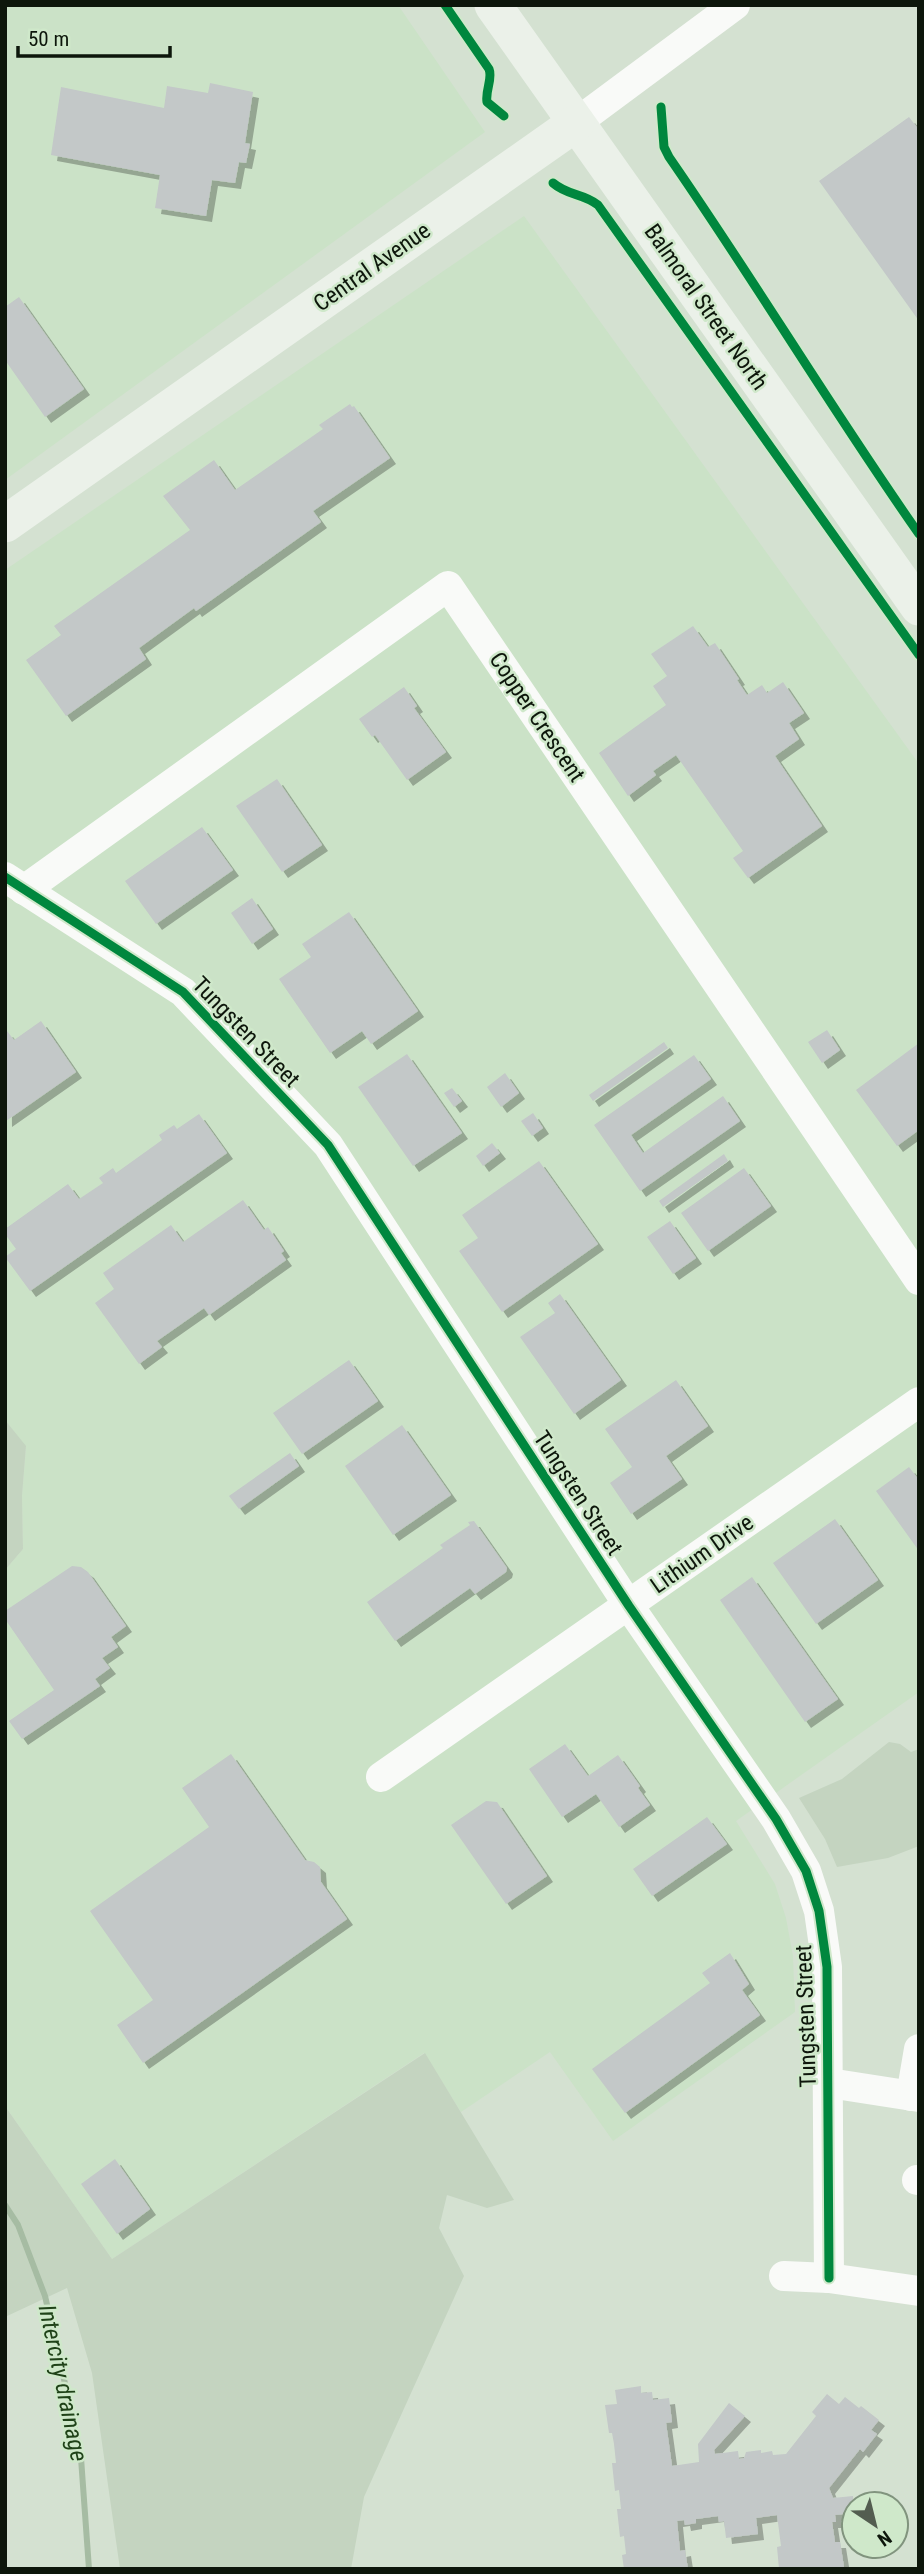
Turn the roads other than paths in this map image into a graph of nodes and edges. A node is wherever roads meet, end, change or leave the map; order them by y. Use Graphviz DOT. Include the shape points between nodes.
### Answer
graph roads {
  1 [pos="493,5"];
  2 [pos="735,5"];
  3 [pos="576,123"];
  4 [pos="5,524"];
  5 [pos="919,607"];
  6 [pos="15,884"];
  7 [pos="919,1280"];
  8 [pos="919,1402"];
  9 [pos="629,1606"];
  10 [pos="381,1777"];
  11 [pos="919,2049"];
  12 [pos="828,2083"];
  13 [pos="915,2096"];
  14 [pos="784,2276"];
  15 [pos="829,2278"];
  16 [pos="919,2291"];
  1 -- 3 [label="main road, Balmoral Street North"];
  2 -- 3 [label="street, Central Avenue"];
  3 -- 4 [label="main road, Central Avenue"];
  3 -- 5 [label="main road, Balmoral Street North"];
  6 -- 7 [label="street, Copper Crescent" via="448,586"];
  6 -- 9 [label="street, Tungsten Street" via="183,992 328,1145"];
  8 -- 9 [label="street, Lithium Drive"];
  9 -- 10 [label="street, Lithium Drive"];
  9 -- 12 [label="street, Tungsten Street" via="776,1819 806,1871 819,1911 827,1967"];
  11 -- 13 [label="street"];
  12 -- 13 [label="street"];
  12 -- 15 [label="street, Tungsten Street"];
  14 -- 15 [label="street"];
  15 -- 16 [label="street"];
}
